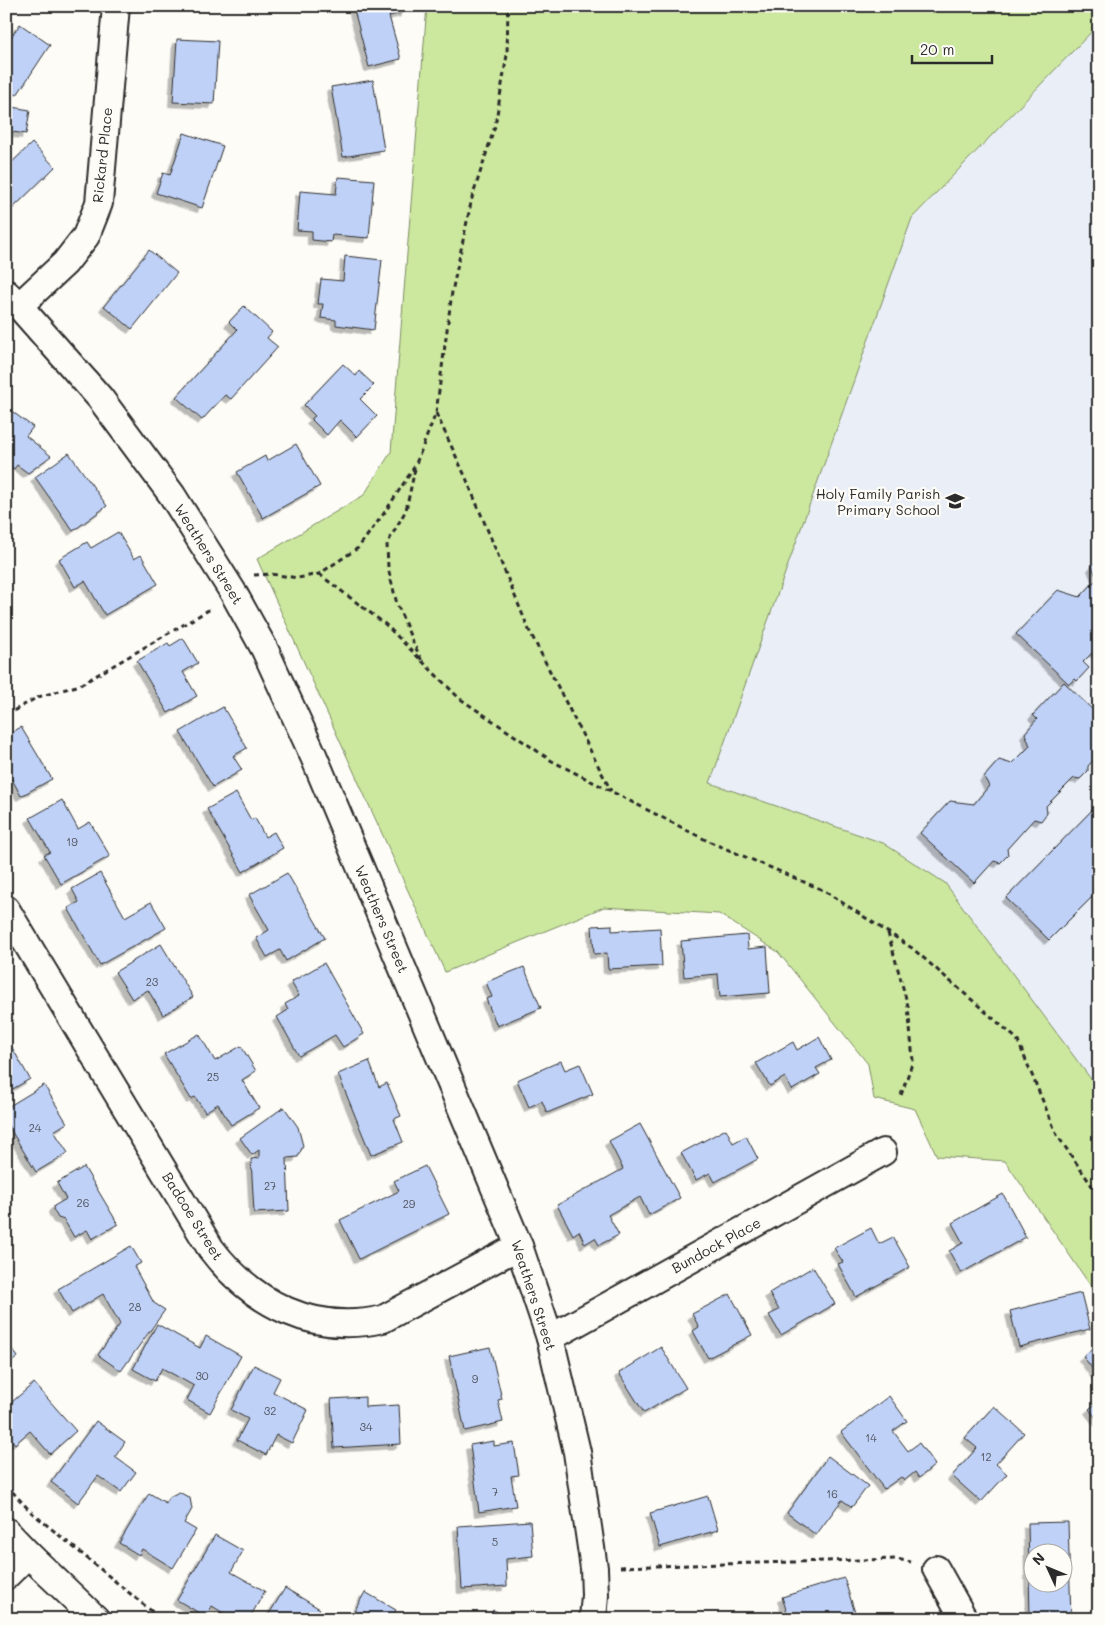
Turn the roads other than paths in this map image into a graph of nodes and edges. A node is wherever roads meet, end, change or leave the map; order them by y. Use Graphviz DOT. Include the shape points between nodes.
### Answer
graph roads {
  1 [pos="116,6"];
  2 [pos="13,300"];
  3 [pos="6,909"];
  4 [pos="883,1152"];
  5 [pos="519,1246"];
  6 [pos="550,1338"];
  7 [pos="6,1531"];
  8 [pos="28,1554"];
  9 [pos="936,1569"];
  10 [pos="6,1576"];
  11 [pos="96,1619"];
  12 [pos="593,1619"];
  13 [pos="964,1619"];
  1 -- 2 [label="street, Rickard Place" via="99,203 86,236 65,263"];
  2 -- 5 [label="street, Weathers Street" via="100,398 152,467 233,592 265,650 314,757"];
  3 -- 5 [label="street, Badcoe Street" via="211,1249 238,1280 272,1304 309,1320 366,1323 383,1319"];
  4 -- 6 [label="street, Bundock Place"];
  5 -- 6 [label="street, Weathers Street"];
  6 -- 12 [label="street, Weathers Street" via="577,1452 594,1568"];
  7 -- 8 [label="street"];
  8 -- 10 [label="street"];
  8 -- 11 [label="street"];
  9 -- 13 [label="street"];
}
